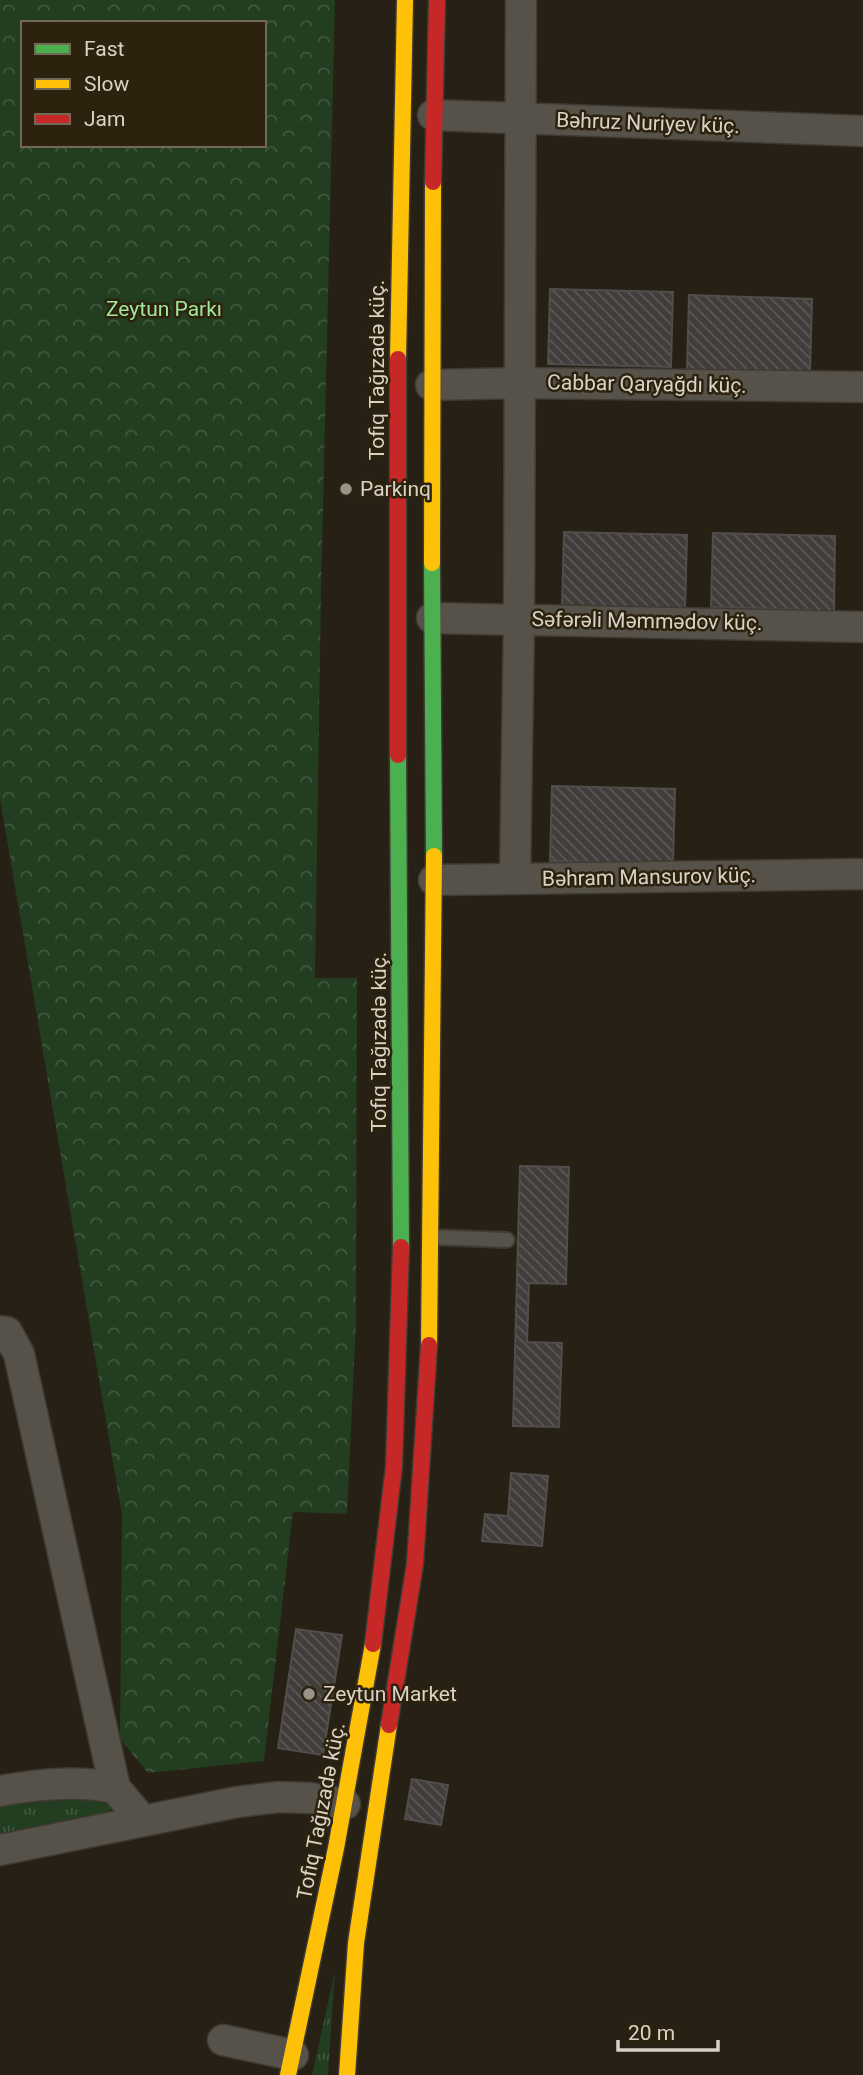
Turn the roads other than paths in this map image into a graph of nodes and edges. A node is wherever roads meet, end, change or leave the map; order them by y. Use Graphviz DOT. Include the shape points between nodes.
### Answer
graph roads {
  1 [pos="405,0"];
  2 [pos="437,0"];
  3 [pos="521,0"];
  4 [pos="433,115"];
  5 [pos="521,118"];
  6 [pos="863,131"];
  7 [pos="519,383"];
  8 [pos="431,385"];
  9 [pos="863,387"];
  10 [pos="432,618"];
  11 [pos="519,618"];
  12 [pos="863,627"];
  13 [pos="863,874"];
  14 [pos="515,879"];
  15 [pos="434,880"];
  16 [pos="429,1237"];
  17 [pos="507,1240"];
  18 [pos="0,1331"];
  19 [pos="115,1788"];
  20 [pos="0,1791"];
  21 [pos="345,1804"];
  22 [pos="142,1820"];
  23 [pos="0,1850"];
  24 [pos="223,2040"];
  25 [pos="290,2065"];
  26 [pos="347,2075"];
  1 -- 21 [label="main road, Tofiq Tağızadə küç." via="398,359 399,1350 385,1559"];
  2 -- 4 [label="main road"];
  3 -- 5 [label="street"];
  4 -- 5 [label="street, Bəhruz Nuriyev küç."];
  4 -- 8 [label="main road"];
  5 -- 6 [label="street, Bəhruz Nuriyev küç."];
  5 -- 7 [label="street"];
  7 -- 8 [label="street, Cabbar Qaryağdı küç."];
  7 -- 9 [label="street, Cabbar Qaryağdı küç."];
  7 -- 11 [label="street"];
  8 -- 10 [label="main road"];
  10 -- 11 [label="street, Səfərəli Məmmədov küç."];
  10 -- 15 [label="main road"];
  11 -- 12 [label="street, Səfərəli Məmmədov küç."];
  11 -- 14 [label="street"];
  13 -- 14 [label="street, Bəhram Mansurov küç."];
  14 -- 15 [label="street, Bəhram Mansurov küç."];
  15 -- 16 [label="main road"];
  16 -- 17 [label="lane"];
  16 -- 26 [label="main road" via="429,1353 415,1564 356,1943"];
  18 -- 19 [label="street" via="7,1332 19,1354"];
  19 -- 20 [label="street" via="91,1783"];
  19 -- 22 [label="street"];
  21 -- 22 [label="street" via="279,1797"];
  21 -- 25 [label="main road, Tofiq Tağızadə küç."];
  22 -- 23 [label="street"];
  24 -- 25 [label="street"];
}
